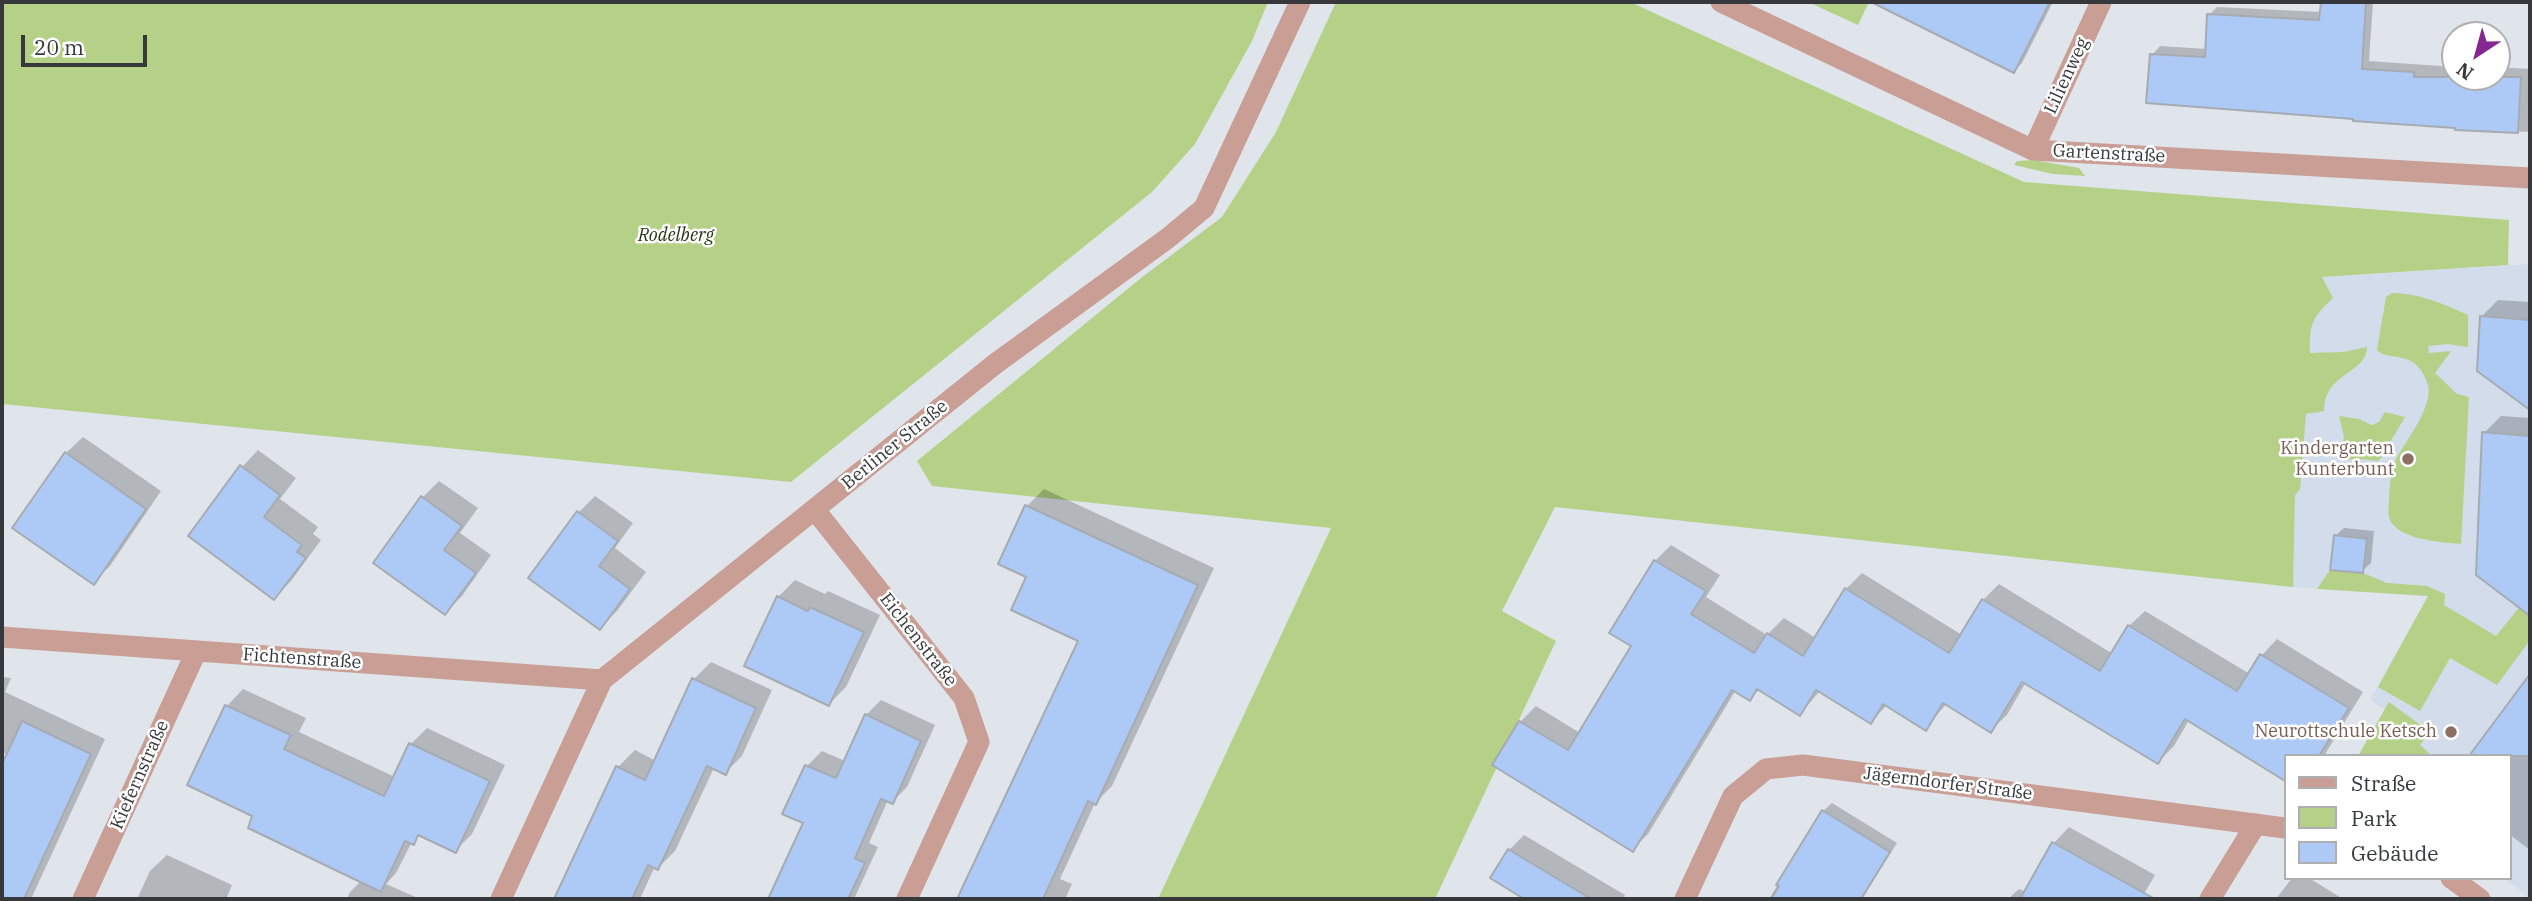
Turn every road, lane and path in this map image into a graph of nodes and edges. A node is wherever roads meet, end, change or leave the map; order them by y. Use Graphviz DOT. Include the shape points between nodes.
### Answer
graph roads {
  1 [pos="1300,2"];
  2 [pos="1721,2"];
  3 [pos="2101,2"];
  4 [pos="2033,150"];
  5 [pos="2530,178"];
  6 [pos="815,510"];
  7 [pos="2,637"];
  8 [pos="196,652"];
  9 [pos="602,680"];
  10 [pos="2256,824"];
  11 [pos="2284,828"];
  12 [pos="2454,880"];
  13 [pos="83,899"];
  14 [pos="501,899"];
  15 [pos="907,899"];
  16 [pos="1685,899"];
  17 [pos="2210,899"];
  18 [pos="2480,899"];
  1 -- 6 [label="street, Berliner Straße" via="1204,208 995,364"];
  2 -- 4 [label="street, Gartenstraße"];
  3 -- 4 [label="street, Lilienweg"];
  4 -- 5 [label="street, Gartenstraße"];
  6 -- 9 [label="street, Berliner Straße"];
  6 -- 15 [label="street, Eichenstraße" via="964,698 979,742"];
  7 -- 8 [label="street, Fichtenstraße"];
  8 -- 9 [label="street, Fichtenstraße"];
  8 -- 13 [label="street, Kiefernstraße"];
  9 -- 14 [label="street, Berliner Straße"];
  10 -- 11 [label="street, Jägerndorfer Straße"];
  10 -- 16 [label="street, Jägerndorfer Straße" via="1804,765 1766,769 1733,796"];
  10 -- 17 [label="street"];
  12 -- 18 [label="street"];
}
